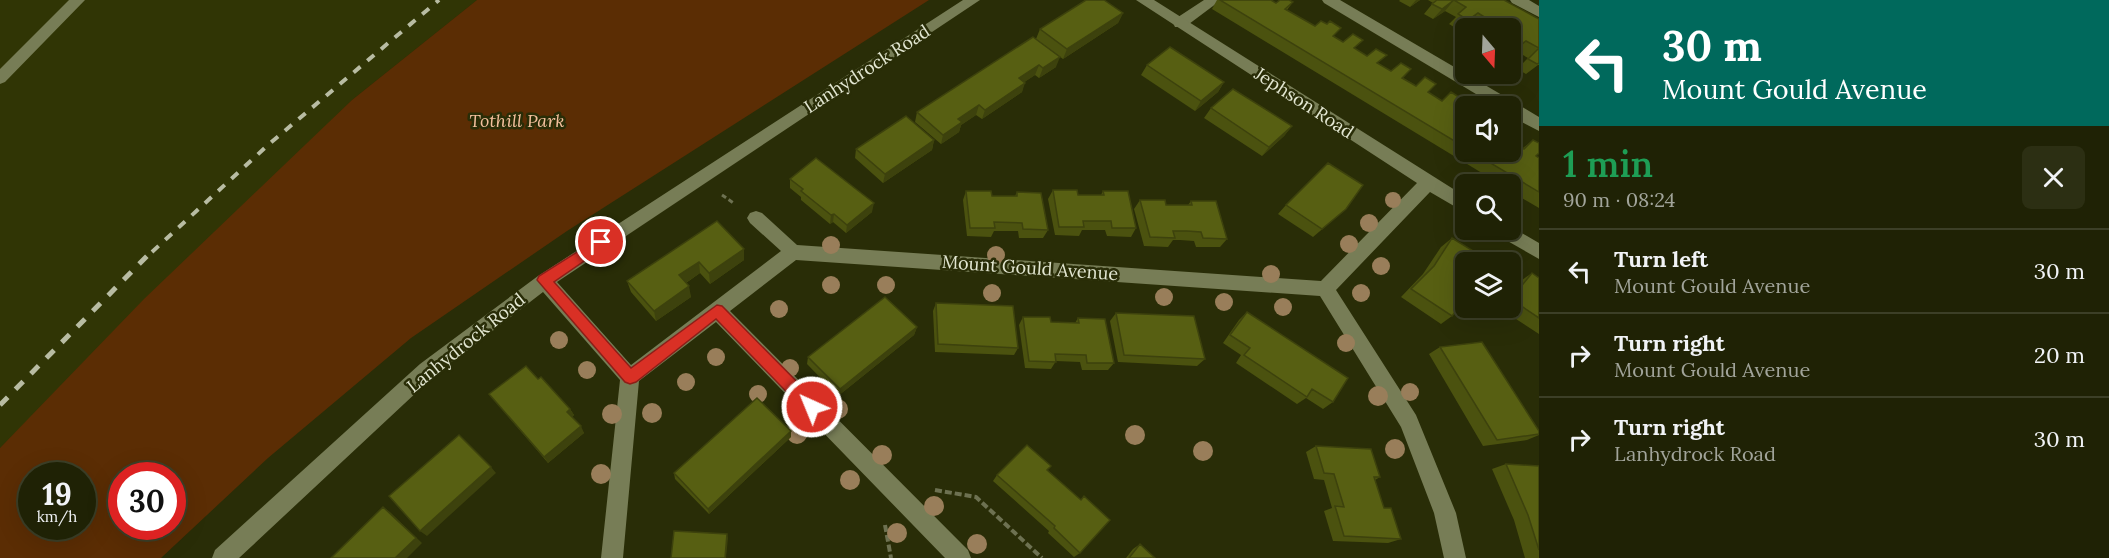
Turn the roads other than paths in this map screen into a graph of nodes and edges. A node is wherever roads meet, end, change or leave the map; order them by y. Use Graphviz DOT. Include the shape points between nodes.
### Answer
graph roads {
  1 [pos="78,0"];
  2 [pos="973,0"];
  3 [pos="1143,0"];
  4 [pos="1214,0"];
  5 [pos="1329,0"];
  6 [pos="1517,0"];
  7 [pos="1539,12"];
  8 [pos="1180,23"];
  9 [pos="0,78"];
  10 [pos="1490,96"];
  11 [pos="1521,114"];
  12 [pos="1539,125"];
  13 [pos="1428,183"];
  14 [pos="1455,199"];
  15 [pos="756,218"];
  16 [pos="1519,240"];
  17 [pos="793,252"];
  18 [pos="1539,252"];
  19 [pos="544,280"];
  20 [pos="1325,289"];
  21 [pos="717,311"];
  22 [pos="630,377"];
  23 [pos="223,558"];
  24 [pos="612,558"];
  25 [pos="960,558"];
  26 [pos="1455,558"];
  1 -- 9 [label="street"];
  2 -- 19 [label="street, Lanhydrock Road"];
  3 -- 8 [label="street, Jephson Road"];
  4 -- 8 [label="street"];
  5 -- 10 [label="street"];
  6 -- 7 [label="street"];
  8 -- 13 [label="street, Jephson Road"];
  11 -- 12 [label="street"];
  13 -- 14 [label="street, Jephson Road"];
  13 -- 20 [label="street"];
  15 -- 17 [label="street"];
  16 -- 18 [label="street"];
  17 -- 20 [label="street, Mount Gould Avenue"];
  17 -- 21 [label="street"];
  19 -- 22 [label="street"];
  19 -- 23 [label="street, Lanhydrock Road" via="427,370"];
  20 -- 26 [label="street" via="1409,422 1445,513"];
  21 -- 22 [label="street"];
  21 -- 25 [label="street"];
  22 -- 24 [label="street"];
}
